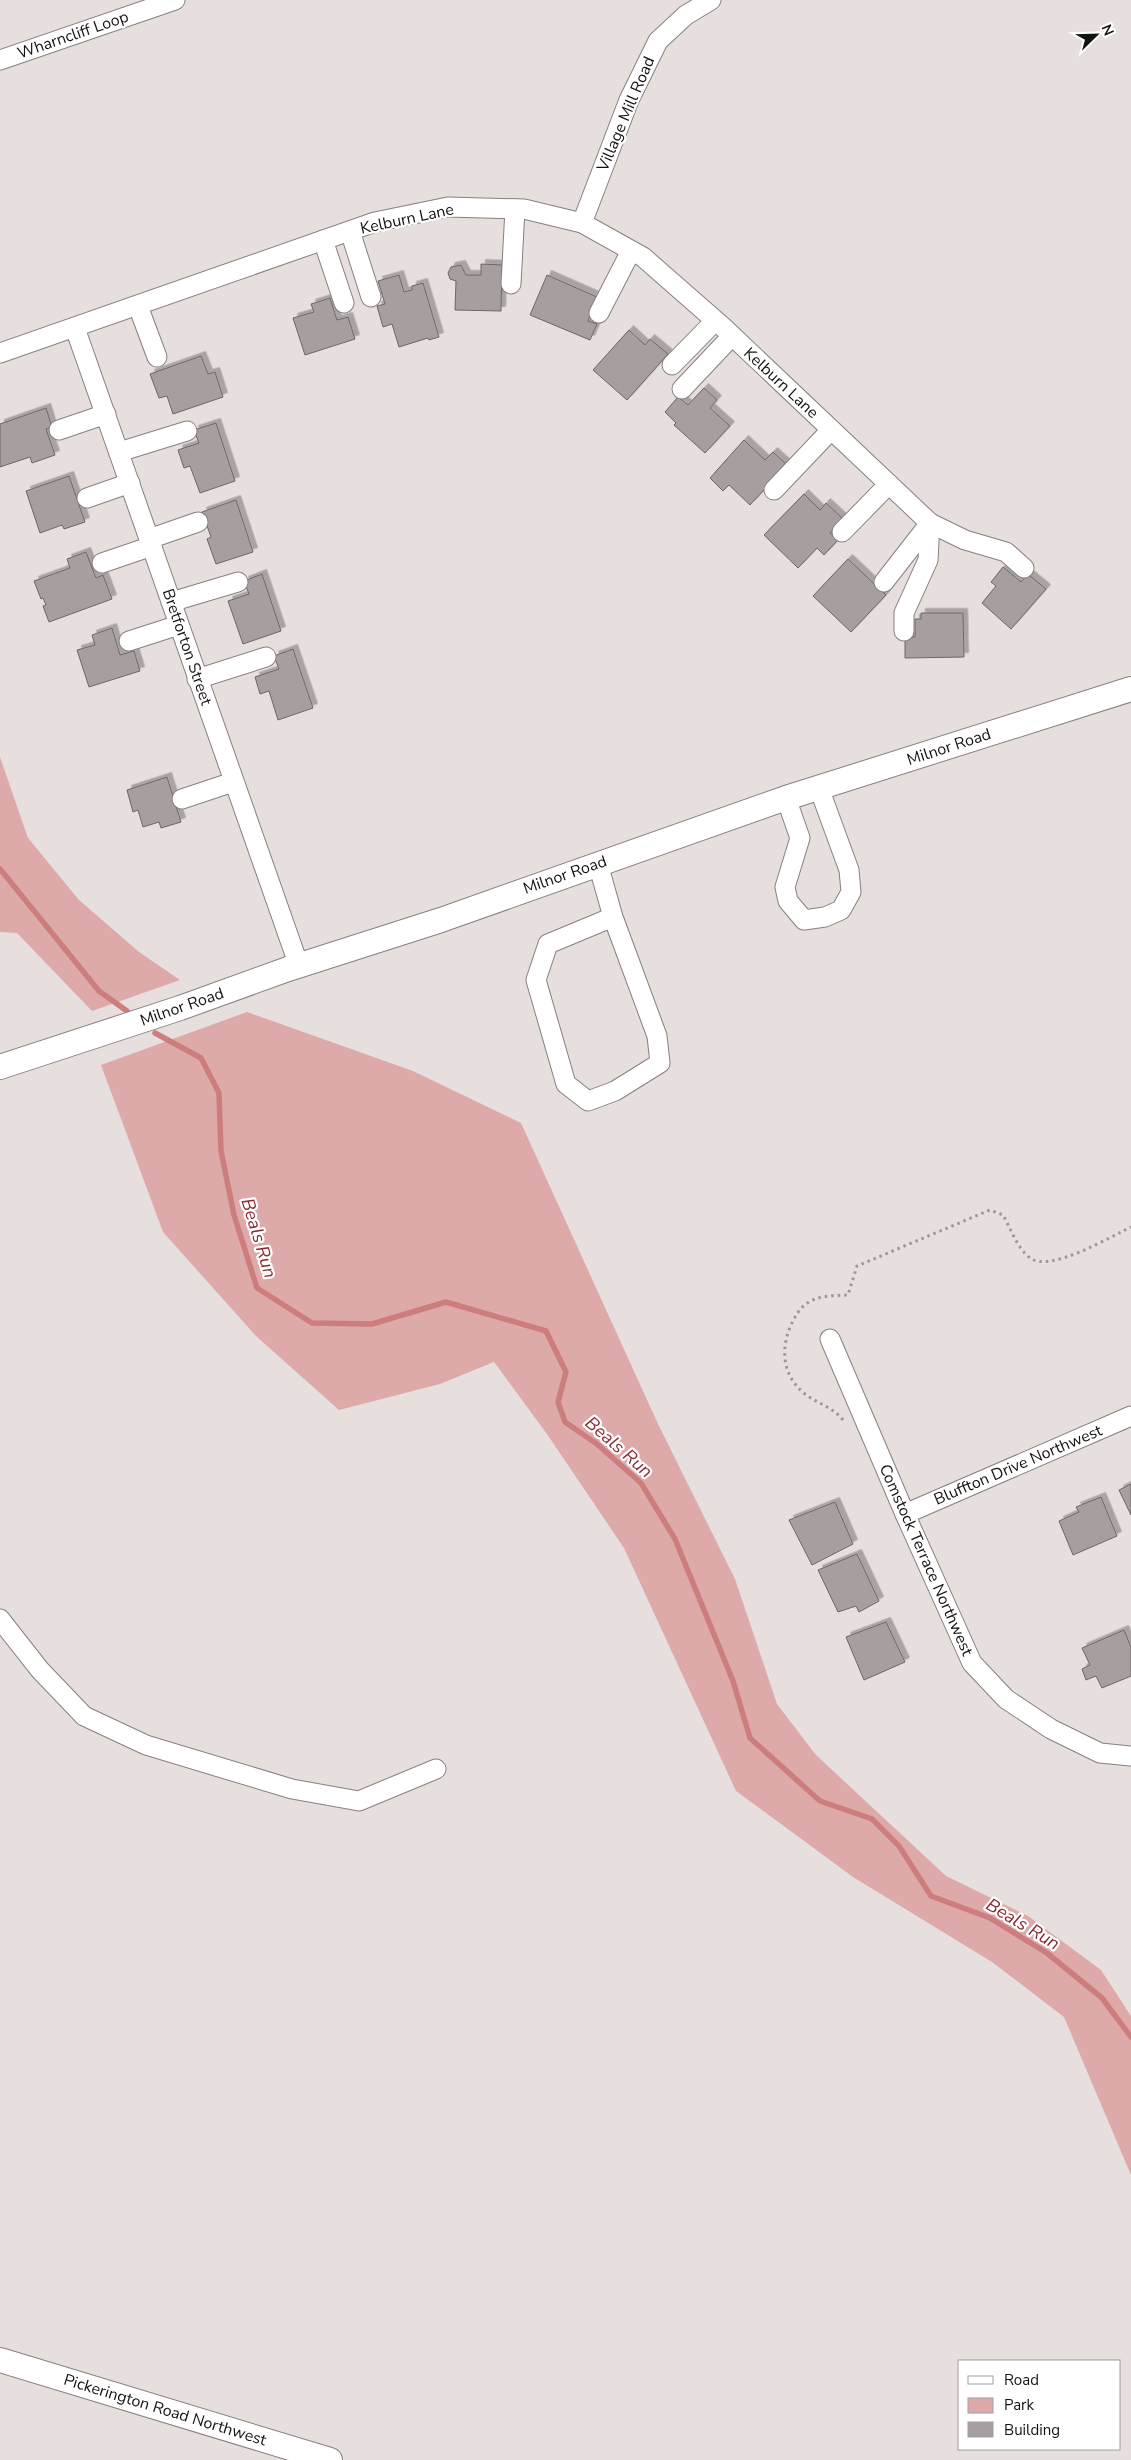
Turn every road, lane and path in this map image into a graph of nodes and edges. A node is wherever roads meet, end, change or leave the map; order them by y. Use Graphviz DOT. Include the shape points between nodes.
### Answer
graph roads {
  1 [pos="175,0"];
  2 [pos="711,0"];
  3 [pos="0,60"];
  4 [pos="515,209"];
  5 [pos="582,223"];
  6 [pos="350,231"];
  7 [pos="323,240"];
  8 [pos="631,250"];
  9 [pos="511,284"];
  10 [pos="371,297"];
  11 [pos="344,303"];
  12 [pos="138,306"];
  13 [pos="599,314"];
  14 [pos="715,321"];
  15 [pos="75,328"];
  16 [pos="732,336"];
  17 [pos="0,353"];
  18 [pos="157,357"];
  19 [pos="672,365"];
  20 [pos="682,390"];
  21 [pos="106,414"];
  22 [pos="59,430"];
  23 [pos="831,430"];
  24 [pos="186,431"];
  25 [pos="119,452"];
  26 [pos="130,483"];
  27 [pos="888,484"];
  28 [pos="774,490"];
  29 [pos="87,498"];
  30 [pos="198,522"];
  31 [pos="930,523"];
  32 [pos="842,532"];
  33 [pos="150,543"];
  34 [pos="102,563"];
  35 [pos="1024,568"];
  36 [pos="238,582"];
  37 [pos="884,582"];
  38 [pos="171,602"];
  39 [pos="179,626"];
  40 [pos="904,631"];
  41 [pos="129,641"];
  42 [pos="266,657"];
  43 [pos="197,679"];
  44 [pos="1131,689"];
  45 [pos="233,782"];
  46 [pos="819,788"];
  47 [pos="786,798"];
  48 [pos="182,799"];
  49 [pos="598,864"];
  50 [pos="613,917"];
  51 [pos="299,966"];
  52 [pos="0,1067"];
  53 [pos="1131,1227"];
  54 [pos="830,1339"];
  55 [pos="1131,1416"];
  56 [pos="843,1421"];
  57 [pos="905,1514"];
  58 [pos="0,1620"];
  59 [pos="1131,1756"];
  60 [pos="436,1769"];
  61 [pos="0,2360"];
  62 [pos="330,2460"];
  1 -- 3 [label="street, Wharncliff Loop"];
  2 -- 5 [label="street, Village Mill Road" via="686,15 658,40 629,100"];
  4 -- 5 [label="street, Kelburn Lane"];
  4 -- 6 [label="street, Kelburn Lane" via="448,208 375,222"];
  4 -- 9 [label="street"];
  5 -- 8 [label="street, Kelburn Lane"];
  6 -- 7 [label="street, Kelburn Lane"];
  6 -- 10 [label="street"];
  7 -- 11 [label="street"];
  7 -- 12 [label="street, Kelburn Lane"];
  8 -- 13 [label="street"];
  8 -- 14 [label="street, Kelburn Lane"];
  12 -- 15 [label="street, Kelburn Lane"];
  12 -- 18 [label="street"];
  14 -- 16 [label="street, Kelburn Lane"];
  14 -- 19 [label="street"];
  15 -- 17 [label="street, Kelburn Lane"];
  15 -- 21 [label="street, Bretforton Street"];
  16 -- 20 [label="street"];
  16 -- 23 [label="street, Kelburn Lane"];
  21 -- 22 [label="street"];
  21 -- 25 [label="street, Bretforton Street"];
  23 -- 27 [label="street, Kelburn Lane"];
  23 -- 28 [label="street"];
  24 -- 25 [label="street"];
  25 -- 26 [label="street, Bretforton Street"];
  26 -- 29 [label="street"];
  26 -- 33 [label="street, Bretforton Street"];
  27 -- 31 [label="street, Kelburn Lane"];
  27 -- 32 [label="street"];
  30 -- 33 [label="street"];
  31 -- 35 [label="street, Kelburn Lane" via="965,540 1006,552"];
  31 -- 37 [label="street"];
  31 -- 40 [label="street" via="928,560 904,612"];
  33 -- 34 [label="street"];
  33 -- 38 [label="street, Bretforton Street"];
  36 -- 38 [label="street"];
  38 -- 39 [label="street, Bretforton Street"];
  39 -- 41 [label="street"];
  39 -- 43 [label="street, Bretforton Street"];
  42 -- 43 [label="street"];
  43 -- 45 [label="street, Bretforton Street"];
  44 -- 46 [label="main road, Milnor Road"];
  45 -- 48 [label="street"];
  45 -- 51 [label="street, Bretforton Street"];
  46 -- 47 [label="main road, Milnor Road"];
  46 -- 47 [label="street" via="849,870 851,892 841,910 825,917 804,920 788,902 785,887 800,838"];
  47 -- 49 [label="main road, Milnor Road"];
  49 -- 50 [label="street"];
  49 -- 51 [label="main road, Milnor Road"];
  50 -- 50 [label="street" via="656,1036 660,1062 615,1091 588,1101 566,1084 536,980 548,944"];
  51 -- 52 [label="main road, Milnor Road"];
  53 -- 56 [label="path" via="1062,1259 1045,1262 1032,1260 1021,1250 1003,1215 990,1210 857,1266 848,1295 820,1296 799,1309 786,1334 783,1353 788,1374 804,1393 838,1414"];
  54 -- 57 [label="street, Comstock Terrace Northwest"];
  55 -- 57 [label="street, Bluffton Drive Northwest"];
  57 -- 59 [label="street, Comstock Terrace Northwest" via="972,1663 1006,1699 1051,1729 1100,1753"];
  58 -- 60 [label="street" via="40,1670 84,1716 146,1745 292,1789 360,1800"];
  61 -- 62 [label="main road, Pickerington Road Northwest"];
}
